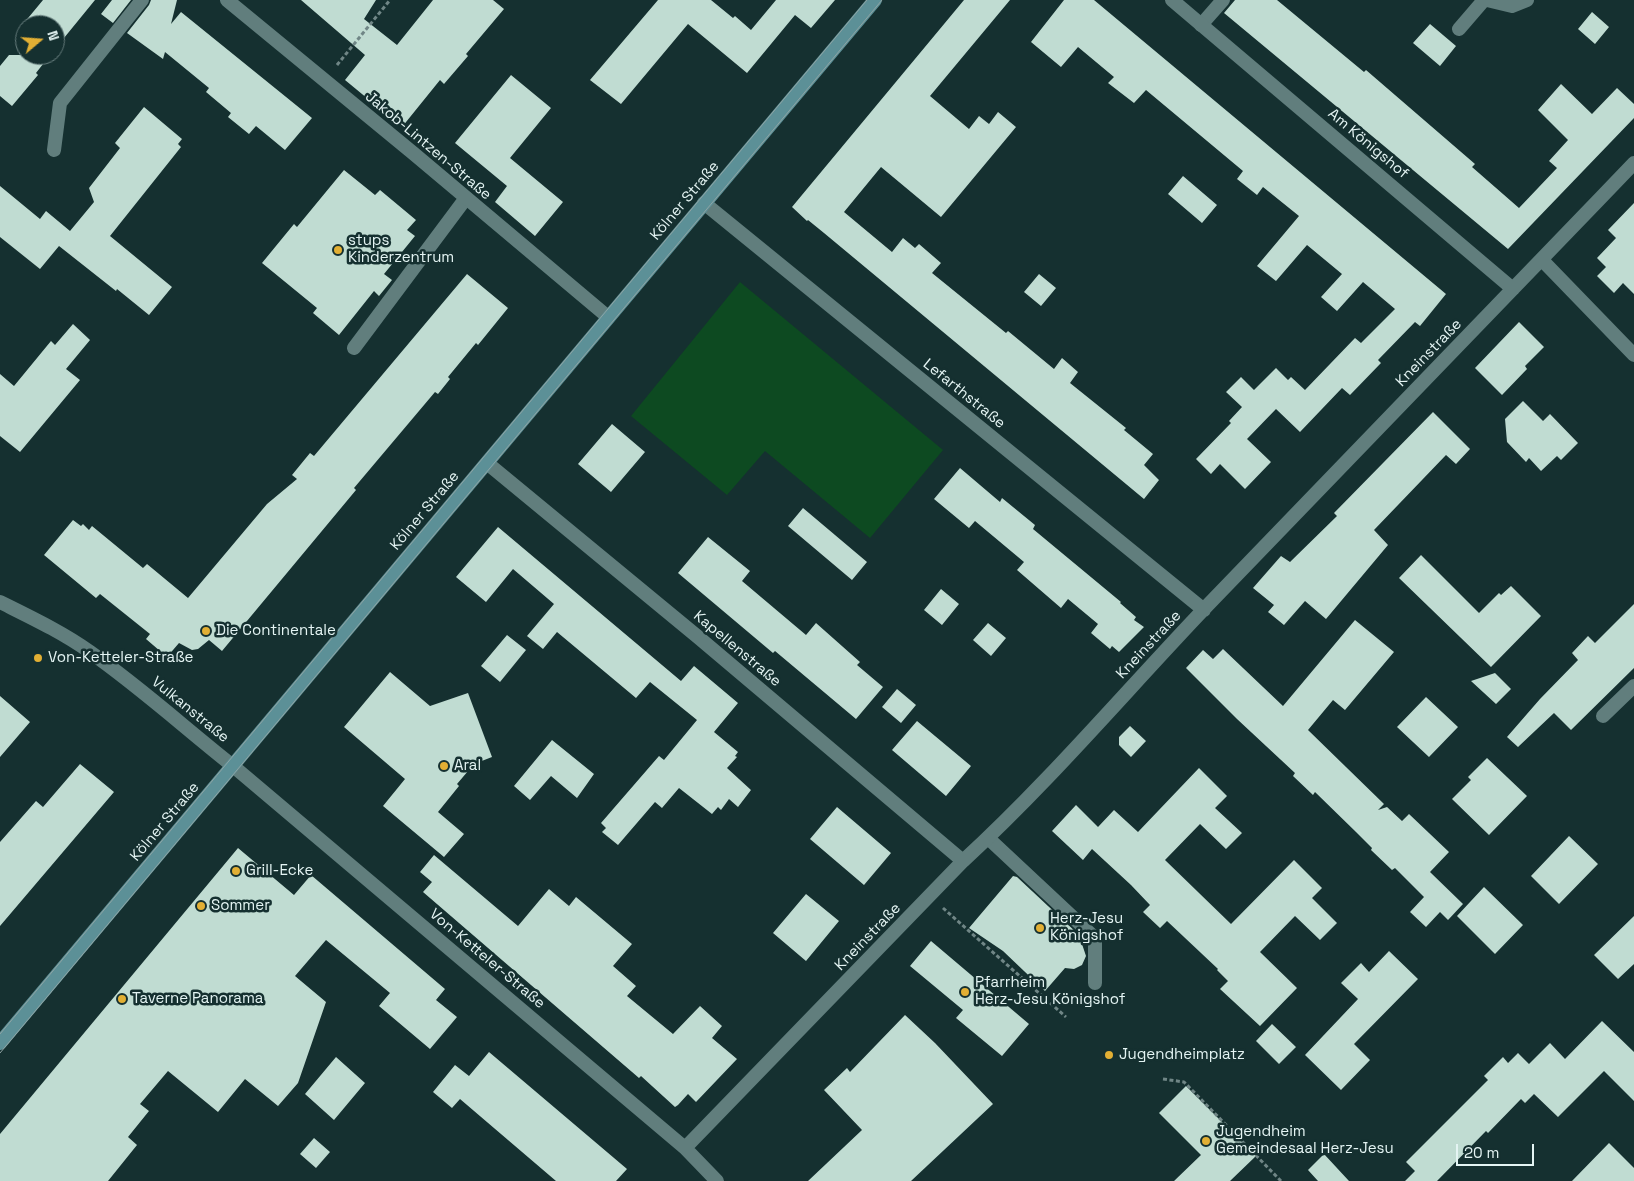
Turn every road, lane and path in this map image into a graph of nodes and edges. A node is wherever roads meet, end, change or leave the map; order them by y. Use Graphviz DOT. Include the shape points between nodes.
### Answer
graph roads {
  1 [pos="142,0"];
  2 [pos="226,0"];
  3 [pos="390,0"];
  4 [pos="875,0"];
  5 [pos="1172,0"];
  6 [pos="1223,0"];
  7 [pos="1486,0"];
  8 [pos="1527,0"];
  9 [pos="1201,25"];
  10 [pos="1459,29"];
  11 [pos="324,81"];
  12 [pos="54,150"];
  13 [pos="1634,163"];
  14 [pos="466,198"];
  15 [pos="704,204"];
  16 [pos="1542,260"];
  17 [pos="1513,289"];
  18 [pos="608,317"];
  19 [pos="354,348"];
  20 [pos="1634,355"];
  21 [pos="488,463"];
  22 [pos="0,602"];
  23 [pos="1204,610"];
  24 [pos="1634,686"];
  25 [pos="1603,716"];
  26 [pos="233,766"];
  27 [pos="988,838"];
  28 [pos="964,861"];
  29 [pos="930,896"];
  30 [pos="1095,983"];
  31 [pos="1066,1017"];
  32 [pos="0,1043"];
  33 [pos="1163,1079"];
  34 [pos="685,1148"];
  35 [pos="716,1181"];
  36 [pos="1281,1181"];
  1 -- 12 [label="street" via="60,103"];
  2 -- 11 [label="street, Jakob-Lintzen-Straße"];
  3 -- 11 [label="path"];
  4 -- 15 [label="main road, Kölner Straße"];
  5 -- 9 [label="street, Am Königshof"];
  6 -- 9 [label="street"];
  7 -- 8 [label="street" via="1512,6"];
  7 -- 10 [label="street"];
  9 -- 17 [label="street, Am Königshof"];
  11 -- 14 [label="street, Jakob-Lintzen-Straße"];
  13 -- 16 [label="street, Kneinstraße"];
  14 -- 18 [label="street, Jakob-Lintzen-Straße"];
  14 -- 19 [label="street"];
  15 -- 18 [label="main road, Kölner Straße"];
  15 -- 23 [label="street, Lefarthstraße"];
  16 -- 17 [label="street, Kneinstraße"];
  16 -- 20 [label="street"];
  17 -- 23 [label="street, Kneinstraße"];
  18 -- 21 [label="main road, Kölner Straße"];
  21 -- 26 [label="main road, Kölner Straße"];
  21 -- 28 [label="street, Kapellenstraße"];
  22 -- 26 [label="street, Vulkanstraße" via="89,651"];
  23 -- 27 [label="street, Kneinstraße"];
  24 -- 25 [label="street"];
  26 -- 32 [label="main road, Kölner Straße"];
  26 -- 34 [label="street, Von-Ketteler-Straße"];
  27 -- 28 [label="street, Kneinstraße"];
  27 -- 30 [label="street" via="1095,938"];
  28 -- 29 [label="street, Kneinstraße"];
  29 -- 31 [label="path"];
  29 -- 34 [label="street, Kneinstraße"];
  33 -- 36 [label="path" via="1184,1082"];
  34 -- 35 [label="street, Von-Ketteler-Straße"];
}
